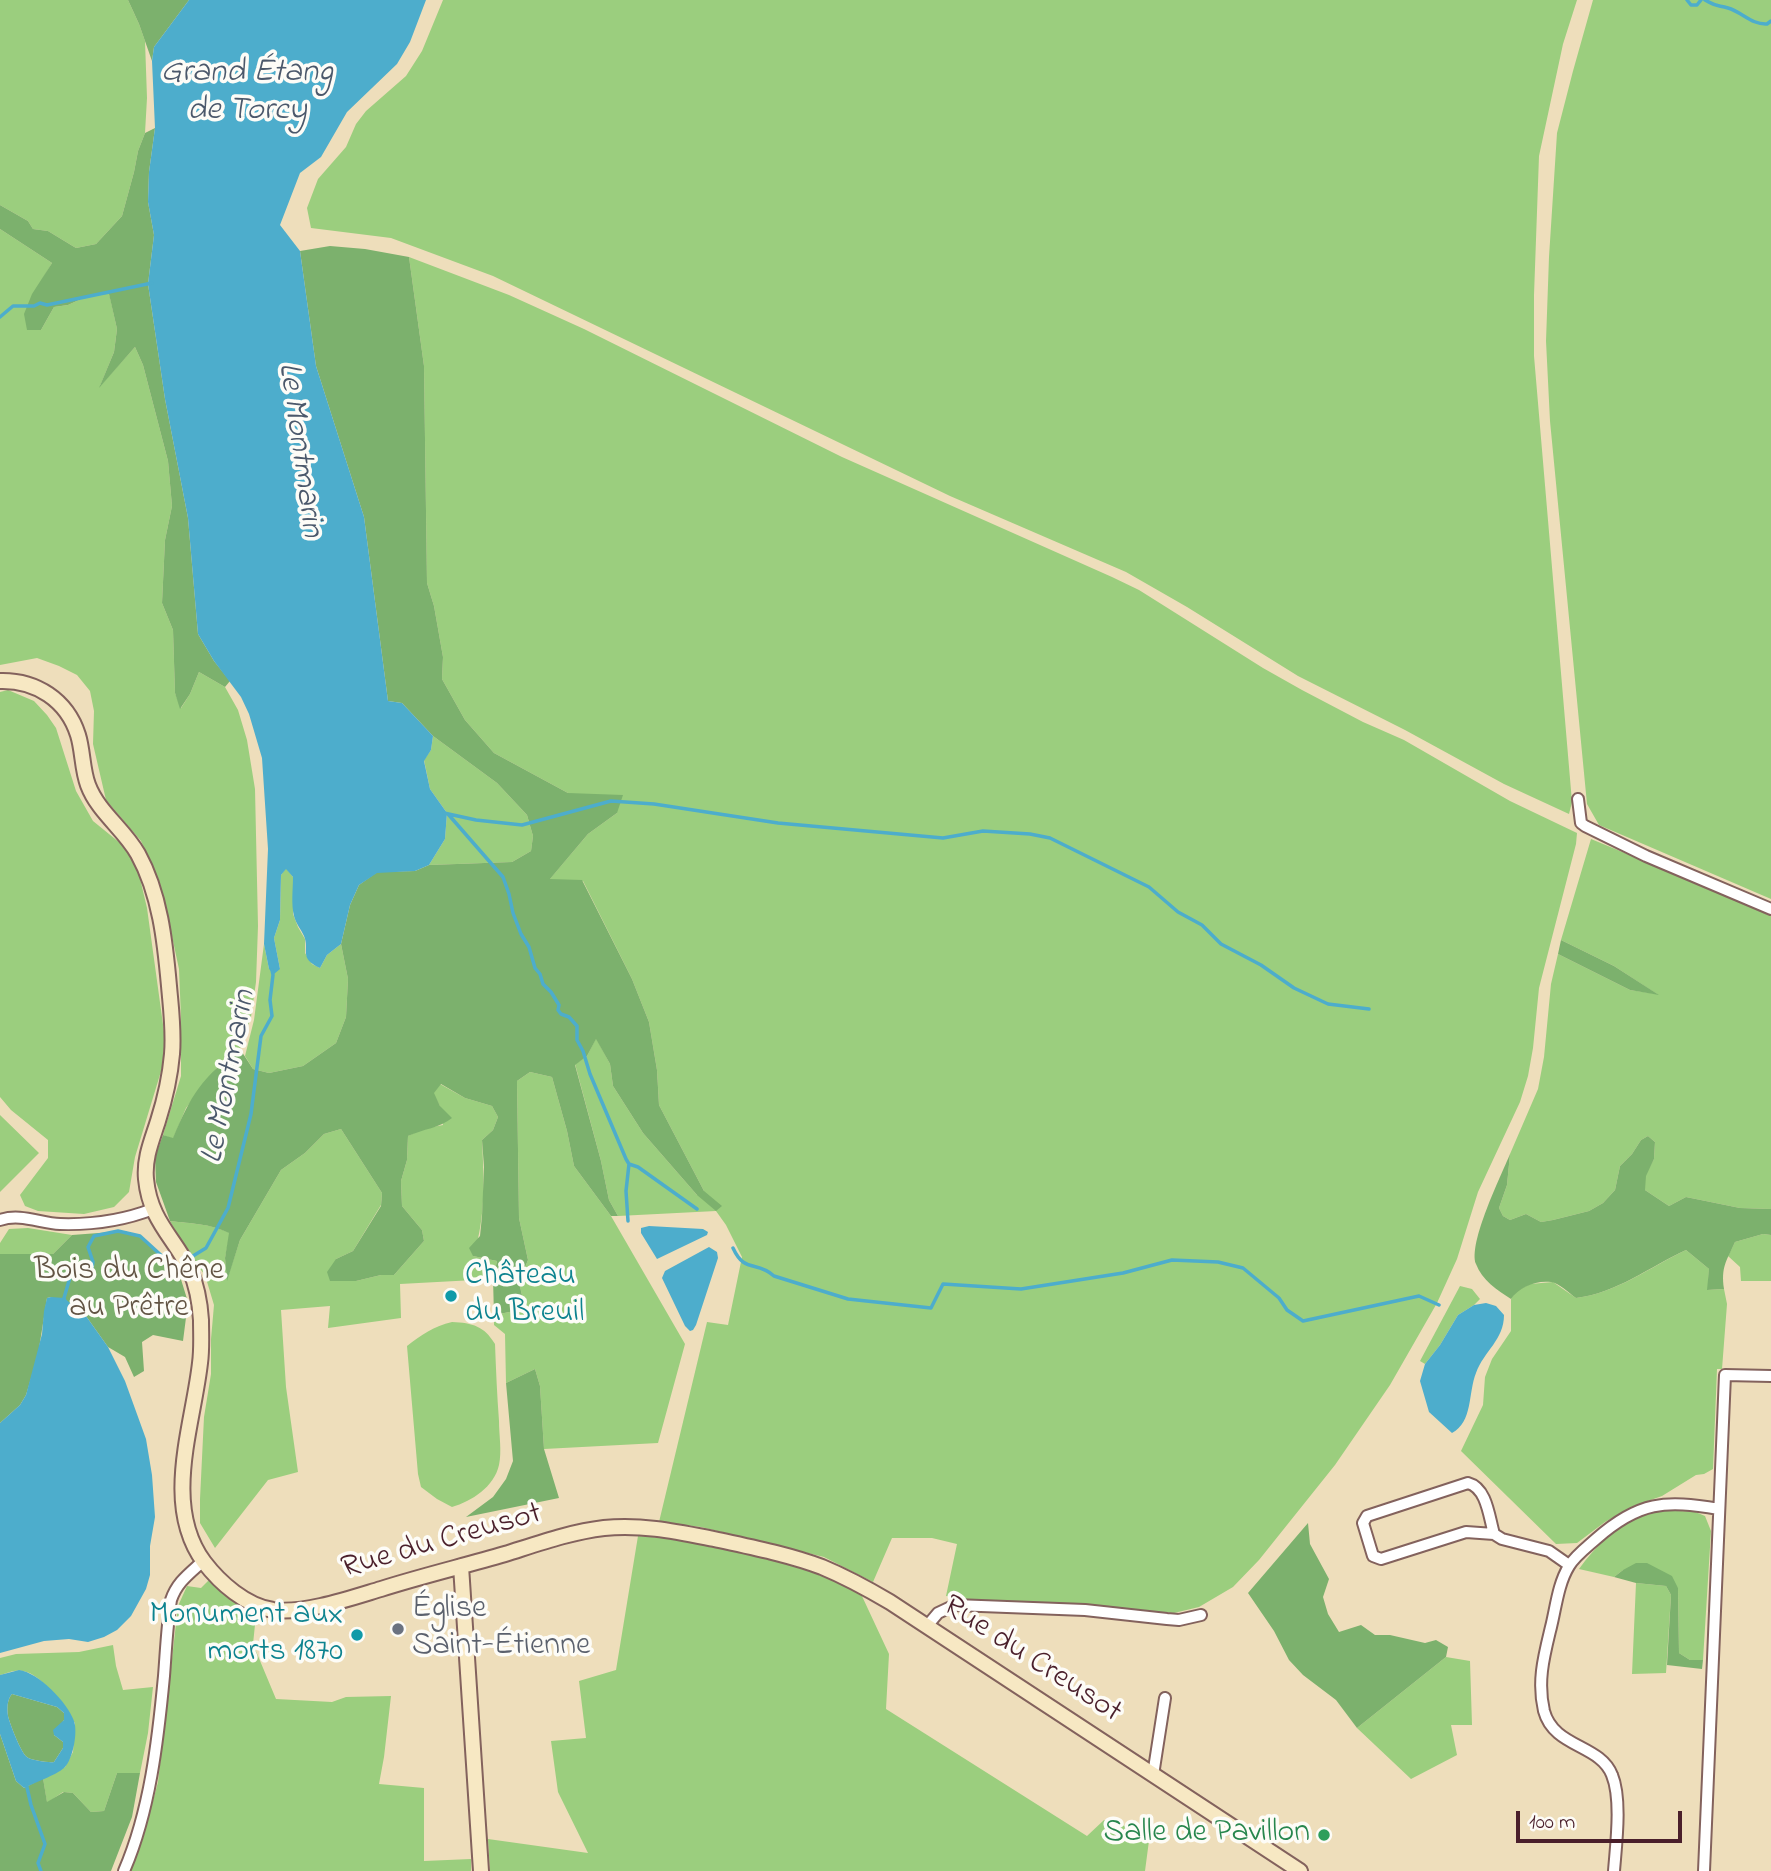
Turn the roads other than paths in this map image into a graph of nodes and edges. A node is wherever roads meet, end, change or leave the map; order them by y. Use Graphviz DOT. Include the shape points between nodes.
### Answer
graph roads {
  1 [pos="0,681"];
  2 [pos="1578,799"];
  3 [pos="1771,909"];
  4 [pos="153,1209"];
  5 [pos="0,1220"];
  6 [pos="1771,1376"];
  7 [pos="1719,1509"];
  8 [pos="1494,1534"];
  9 [pos="203,1561"];
  10 [pos="1569,1565"];
  11 [pos="461,1566"];
  12 [pos="1201,1615"];
  13 [pos="927,1626"];
  14 [pos="1165,1698"];
  15 [pos="1153,1775"];
  16 [pos="124,1871"];
  17 [pos="481,1871"];
  18 [pos="1300,1871"];
  19 [pos="1614,1871"];
  20 [pos="1704,1871"];
  1 -- 4 [label="street, Rue du Creusot" via="18,681 44,690 64,709 77,733 94,799 137,852 153,886 162,926 172,1026 170,1076 146,1164"];
  2 -- 3 [label="street" via="1585,826"];
  4 -- 5 [label="street" via="105,1223"];
  4 -- 9 [label="street, Rue du Creusot" via="185,1263 201,1318 201,1359 183,1468 183,1508"];
  6 -- 7 [label="street" via="1725,1375"];
  7 -- 10 [label="street" via="1690,1504 1647,1507 1605,1531"];
  7 -- 20 [label="street"];
  8 -- 8 [label="street" via="1466,1532 1381,1559 1373,1556 1363,1523 1367,1516 1468,1483 1481,1492"];
  8 -- 10 [label="street" via="1549,1551"];
  9 -- 11 [label="street, Rue du Creusot" via="245,1600 275,1610 335,1602"];
  9 -- 16 [label="street" via="181,1580 171,1601 148,1792"];
  10 -- 19 [label="street" via="1555,1603 1540,1676 1541,1696 1552,1728 1612,1773 1617,1807"];
  11 -- 13 [label="street, Rue du Creusot" via="577,1533 653,1528 765,1550 820,1567 867,1588"];
  11 -- 17 [label="street"];
  12 -- 13 [label="street" via="1179,1620 955,1605 938,1613"];
  13 -- 15 [label="street, Rue du Creusot"];
  14 -- 15 [label="street"];
  15 -- 18 [label="street, Rue du Creusot"];
}
